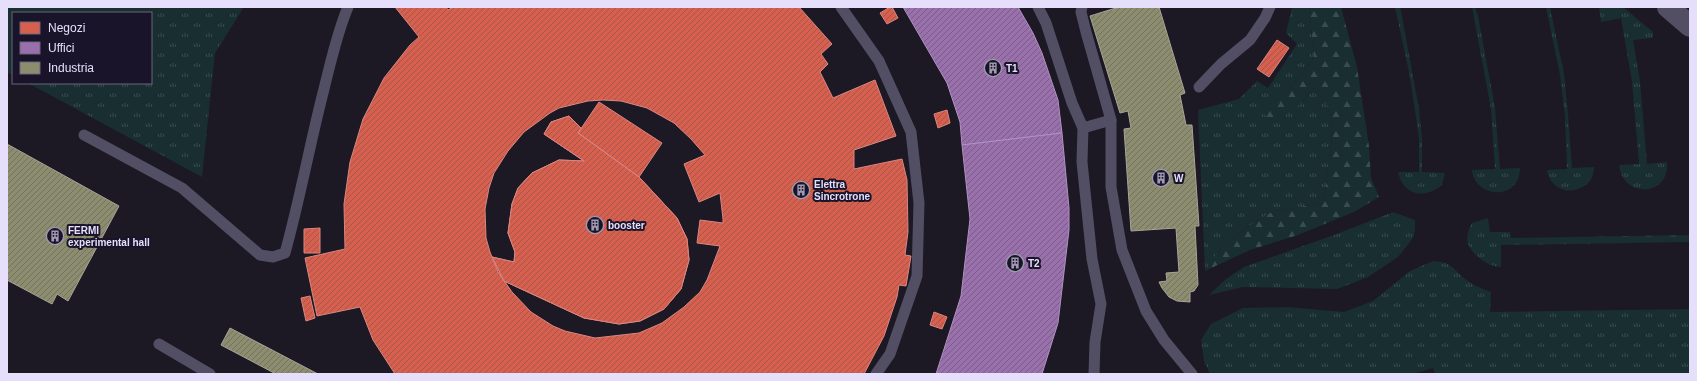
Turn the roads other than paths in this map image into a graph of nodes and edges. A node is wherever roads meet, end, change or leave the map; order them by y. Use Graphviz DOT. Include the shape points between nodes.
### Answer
graph roads {
  1 [pos="348,7"];
  2 [pos="842,7"];
  3 [pos="1038,7"];
  4 [pos="1082,7"];
  5 [pos="1270,7"];
  6 [pos="1668,7"];
  7 [pos="1690,26"];
  8 [pos="1199,87"];
  9 [pos="1111,120"];
  10 [pos="1083,128"];
  11 [pos="84,135"];
  12 [pos="159,344"];
  13 [pos="210,374"];
  14 [pos="876,374"];
  15 [pos="1094,374"];
  16 [pos="1192,374"];
  1 -- 11 [label="lane" via="331,58 285,252 273,257 260,255 182,188"];
  2 -- 14 [label="lane" via="879,61 911,132 919,202 917,276 890,354"];
  3 -- 10 [label="lane"];
  4 -- 9 [label="lane" via="1086,32"];
  5 -- 8 [label="lane" via="1250,40 1221,64"];
  6 -- 7 [label="street"];
  9 -- 10 [label="lane"];
  9 -- 16 [label="lane" via="1111,187 1122,250 1146,311 1164,340"];
  10 -- 15 [label="lane" via="1082,162 1092,259 1101,304 1095,342"];
  12 -- 13 [label="lane"];
}
